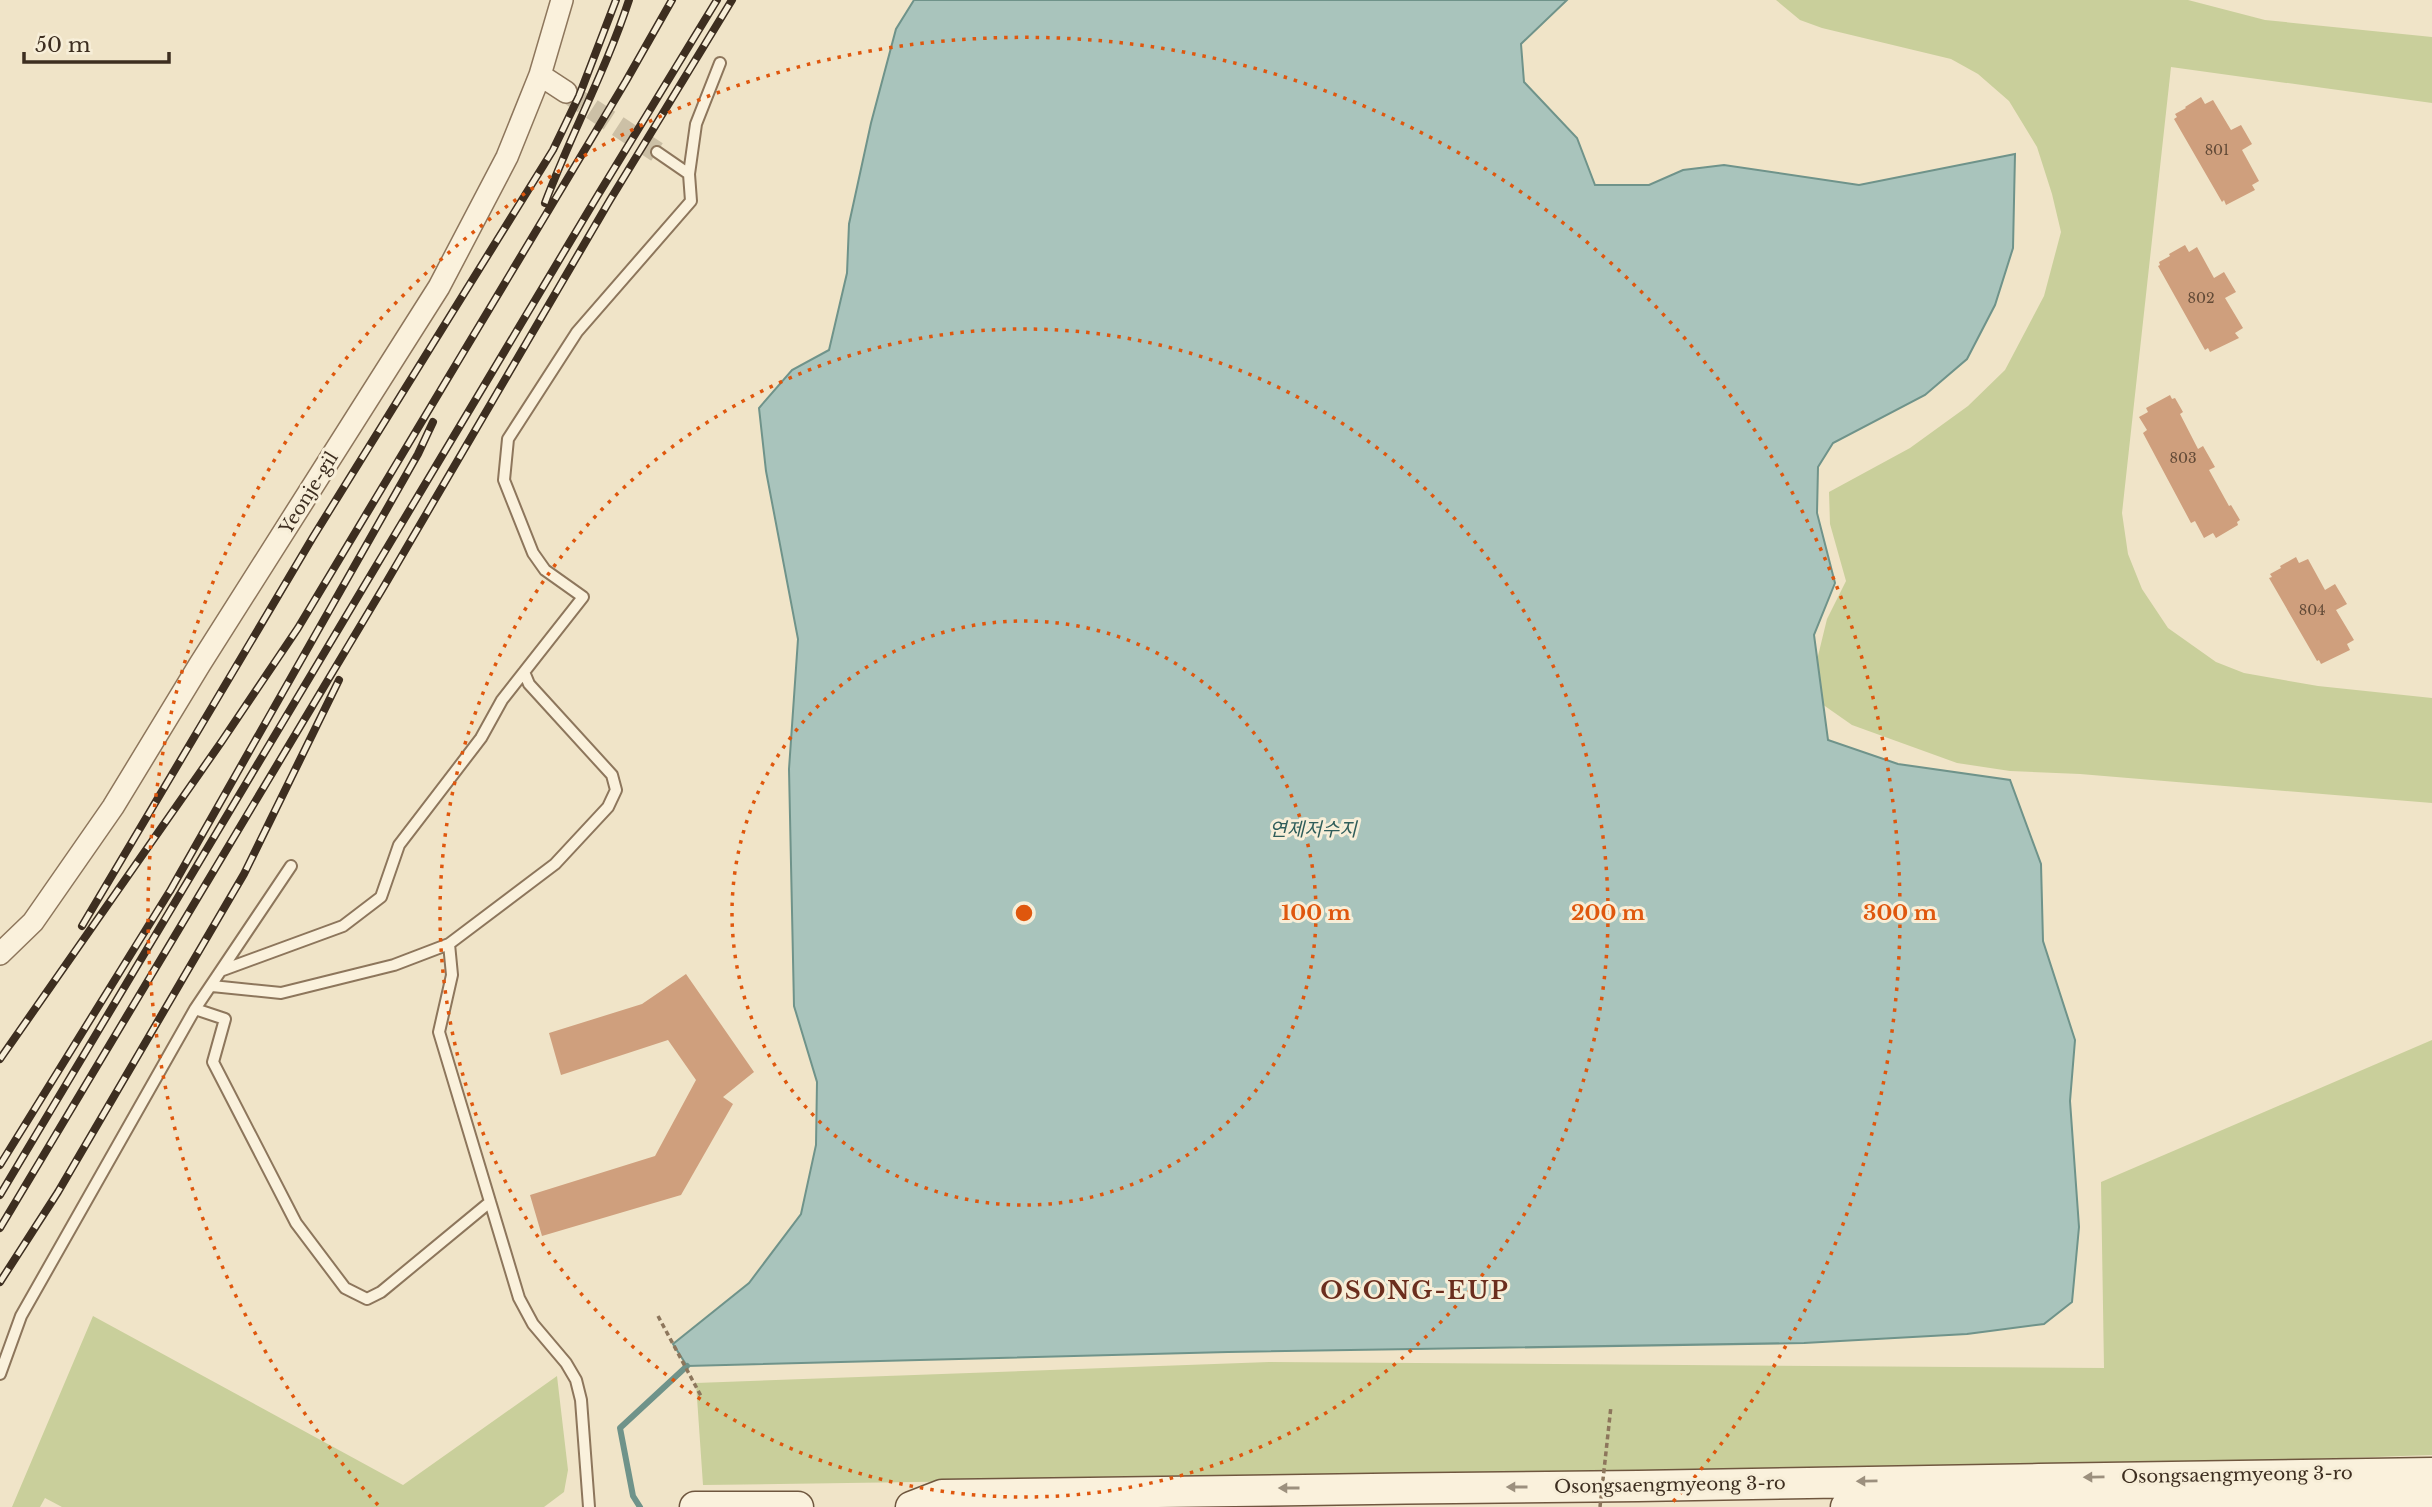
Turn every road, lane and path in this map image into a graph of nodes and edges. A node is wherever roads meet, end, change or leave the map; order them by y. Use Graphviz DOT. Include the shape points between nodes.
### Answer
graph roads {
  1 [pos="562,0"];
  2 [pos="720,63"];
  3 [pos="540,75"];
  4 [pos="566,92"];
  5 [pos="657,152"];
  6 [pos="689,174"];
  7 [pos="524,672"];
  8 [pos="291,866"];
  9 [pos="449,944"];
  10 [pos="0,954"];
  11 [pos="223,970"];
  12 [pos="212,986"];
  13 [pos="195,1009"];
  14 [pos="490,1202"];
  15 [pos="658,1316"];
  16 [pos="0,1374"];
  17 [pos="701,1396"];
  18 [pos="1611,1406"];
  19 [pos="2430,1491"];
  20 [pos="701,1506"];
  21 [pos="589,1507"];
  22 [pos="798,1507"];
  23 [pos="911,1507"];
  24 [pos="1600,1507"];
  25 [pos="1846,1507"];
  1 -- 3 [label="street, Yeonje-gil"];
  2 -- 6 [label="lane" via="696,124"];
  3 -- 4 [label="street"];
  3 -- 10 [label="street, Yeonje-gil" via="507,158 439,288 113,807 33,922"];
  5 -- 6 [label="lane"];
  6 -- 7 [label="lane" via="691,201 577,332 508,439 504,480 533,553 545,570 583,597"];
  7 -- 9 [label="lane" via="529,684 612,775 616,790 608,807 555,864"];
  7 -- 11 [label="lane" via="481,738 399,845 381,897 343,926"];
  8 -- 11 [label="lane"];
  9 -- 12 [label="lane" via="394,965 281,993"];
  9 -- 14 [label="lane" via="452,975 439,1032"];
  11 -- 12 [label="lane"];
  12 -- 13 [label="lane"];
  13 -- 14 [label="lane" via="225,1019 213,1062 296,1223 345,1288 368,1299 381,1292"];
  13 -- 16 [label="lane" via="21,1316"];
  14 -- 21 [label="lane" via="519,1298 576,1380"];
  15 -- 17 [label="path"];
  18 -- 24 [label="path, bridge"];
  19 -- 23 [label="street, Osongsaengmyeong 3-ro, one-way" via="2123,1476 955,1494"];
  19 -- 25 [label="street, Osongsaengmyeong 3-ro"];
  20 -- 22 [label="street"];
}
